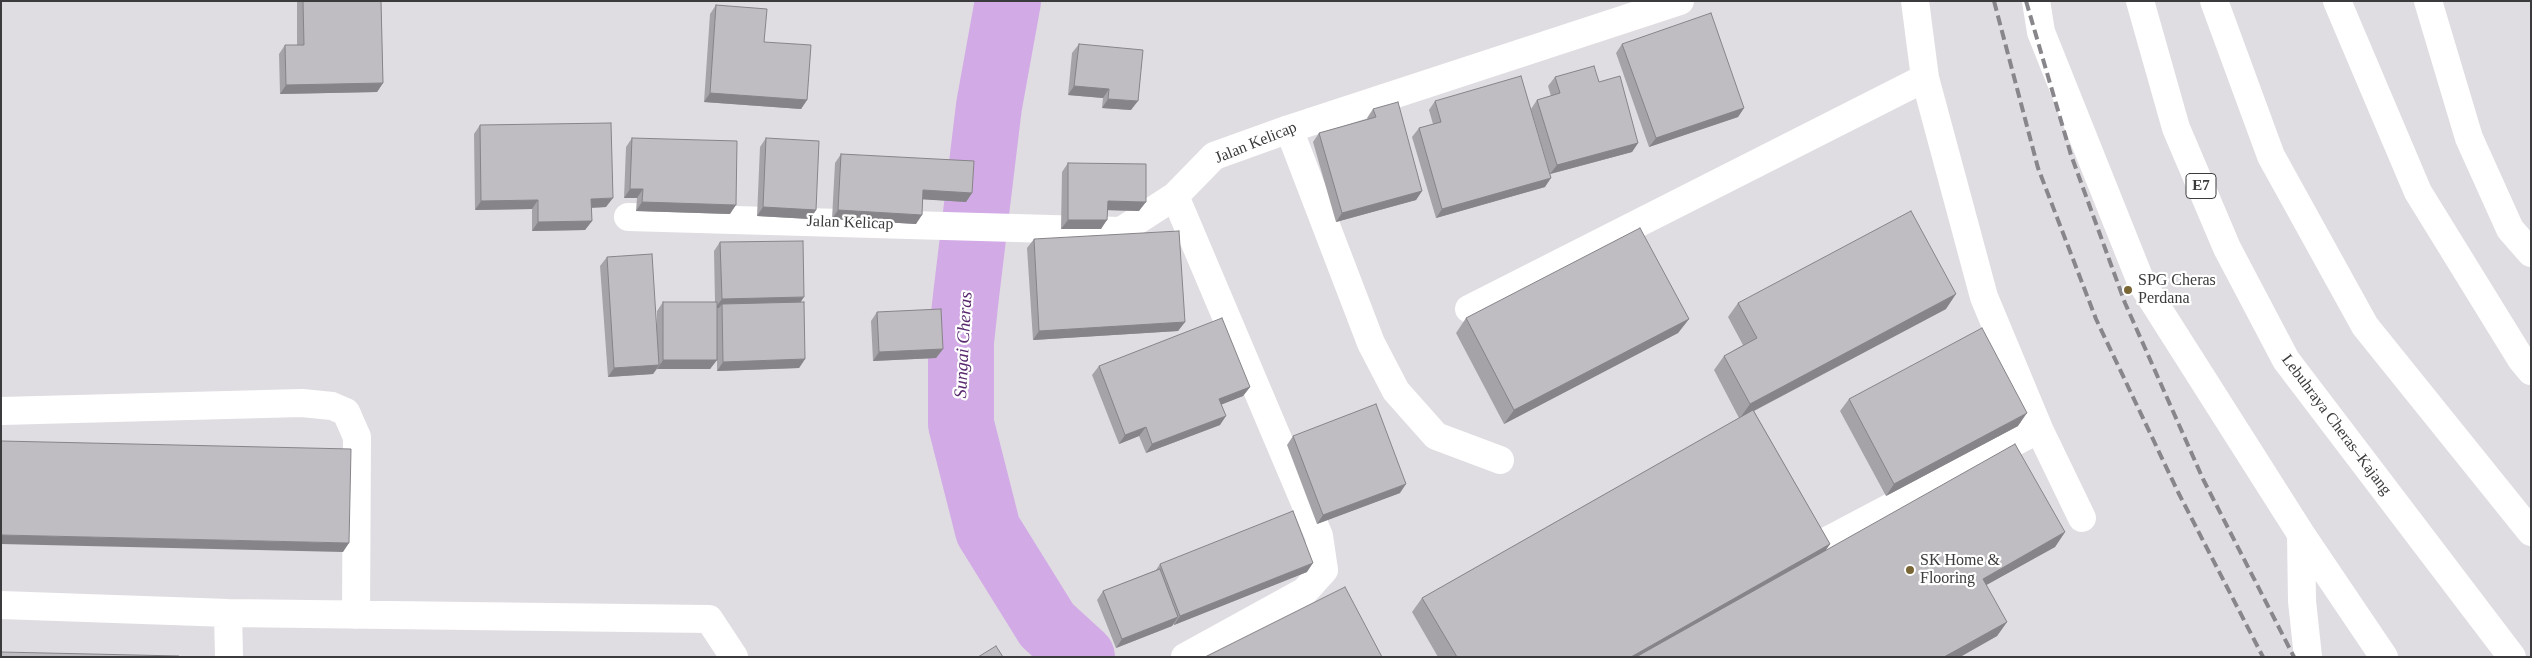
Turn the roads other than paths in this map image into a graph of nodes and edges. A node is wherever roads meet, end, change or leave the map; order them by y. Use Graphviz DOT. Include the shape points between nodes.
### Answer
graph roads {
  1 [pos="1680,1"];
  2 [pos="1915,1"];
  3 [pos="2036,1"];
  4 [pos="2140,1"];
  5 [pos="2214,1"];
  6 [pos="2337,1"];
  7 [pos="2428,1"];
  8 [pos="1925,78"];
  9 [pos="1289,129"];
  10 [pos="1175,196"];
  11 [pos="628,217"];
  12 [pos="2521,226"];
  13 [pos="2531,253"];
  14 [pos="1469,309"];
  15 [pos="2531,371"];
  16 [pos="1,411"];
  17 [pos="2039,429"];
  18 [pos="1500,460"];
  19 [pos="2082,518"];
  20 [pos="2531,532"];
  21 [pos="2300,534"];
  22 [pos="1808,551"];
  23 [pos="1,605"];
  24 [pos="228,614"];
  25 [pos="356,615"];
  26 [pos="228,657"];
  27 [pos="734,657"];
  28 [pos="1185,657"];
  29 [pos="2308,657"];
  30 [pos="2384,657"];
  31 [pos="2512,657"];
  1 -- 9 [label="main road, Jalan Kelicap"];
  2 -- 8 [label="main road"];
  3 -- 21 [label="main road" via="2041,32 2141,282"];
  4 -- 31 [label="main road, Lebuhraya Cheras–Kajang / E7" via="2176,128 2227,248 2286,360"];
  5 -- 20 [label="main road" via="2271,156 2366,326"];
  6 -- 15 [label="main road" via="2418,192"];
  7 -- 12 [label="main road" via="2470,138"];
  8 -- 14 [label="main road"];
  8 -- 17 [label="main road" via="1984,297"];
  9 -- 10 [label="main road, Jalan Kelicap" via="1214,156"];
  9 -- 18 [label="main road" via="1371,343 1396,391 1436,436"];
  10 -- 11 [label="main road, Jalan Kelicap" via="1121,231"];
  10 -- 28 [label="main road" via="1319,536 1324,570 1305,591"];
  12 -- 13 [label="main road"];
  16 -- 25 [label="main road" via="302,404 332,406 346,412 357,437"];
  17 -- 19 [label="main road"];
  17 -- 22 [label="main road"];
  21 -- 29 [label="main road"];
  21 -- 30 [label="main road"];
  23 -- 24 [label="main road"];
  24 -- 25 [label="main road"];
  24 -- 26 [label="main road"];
  25 -- 27 [label="main road" via="708,619"];
}
